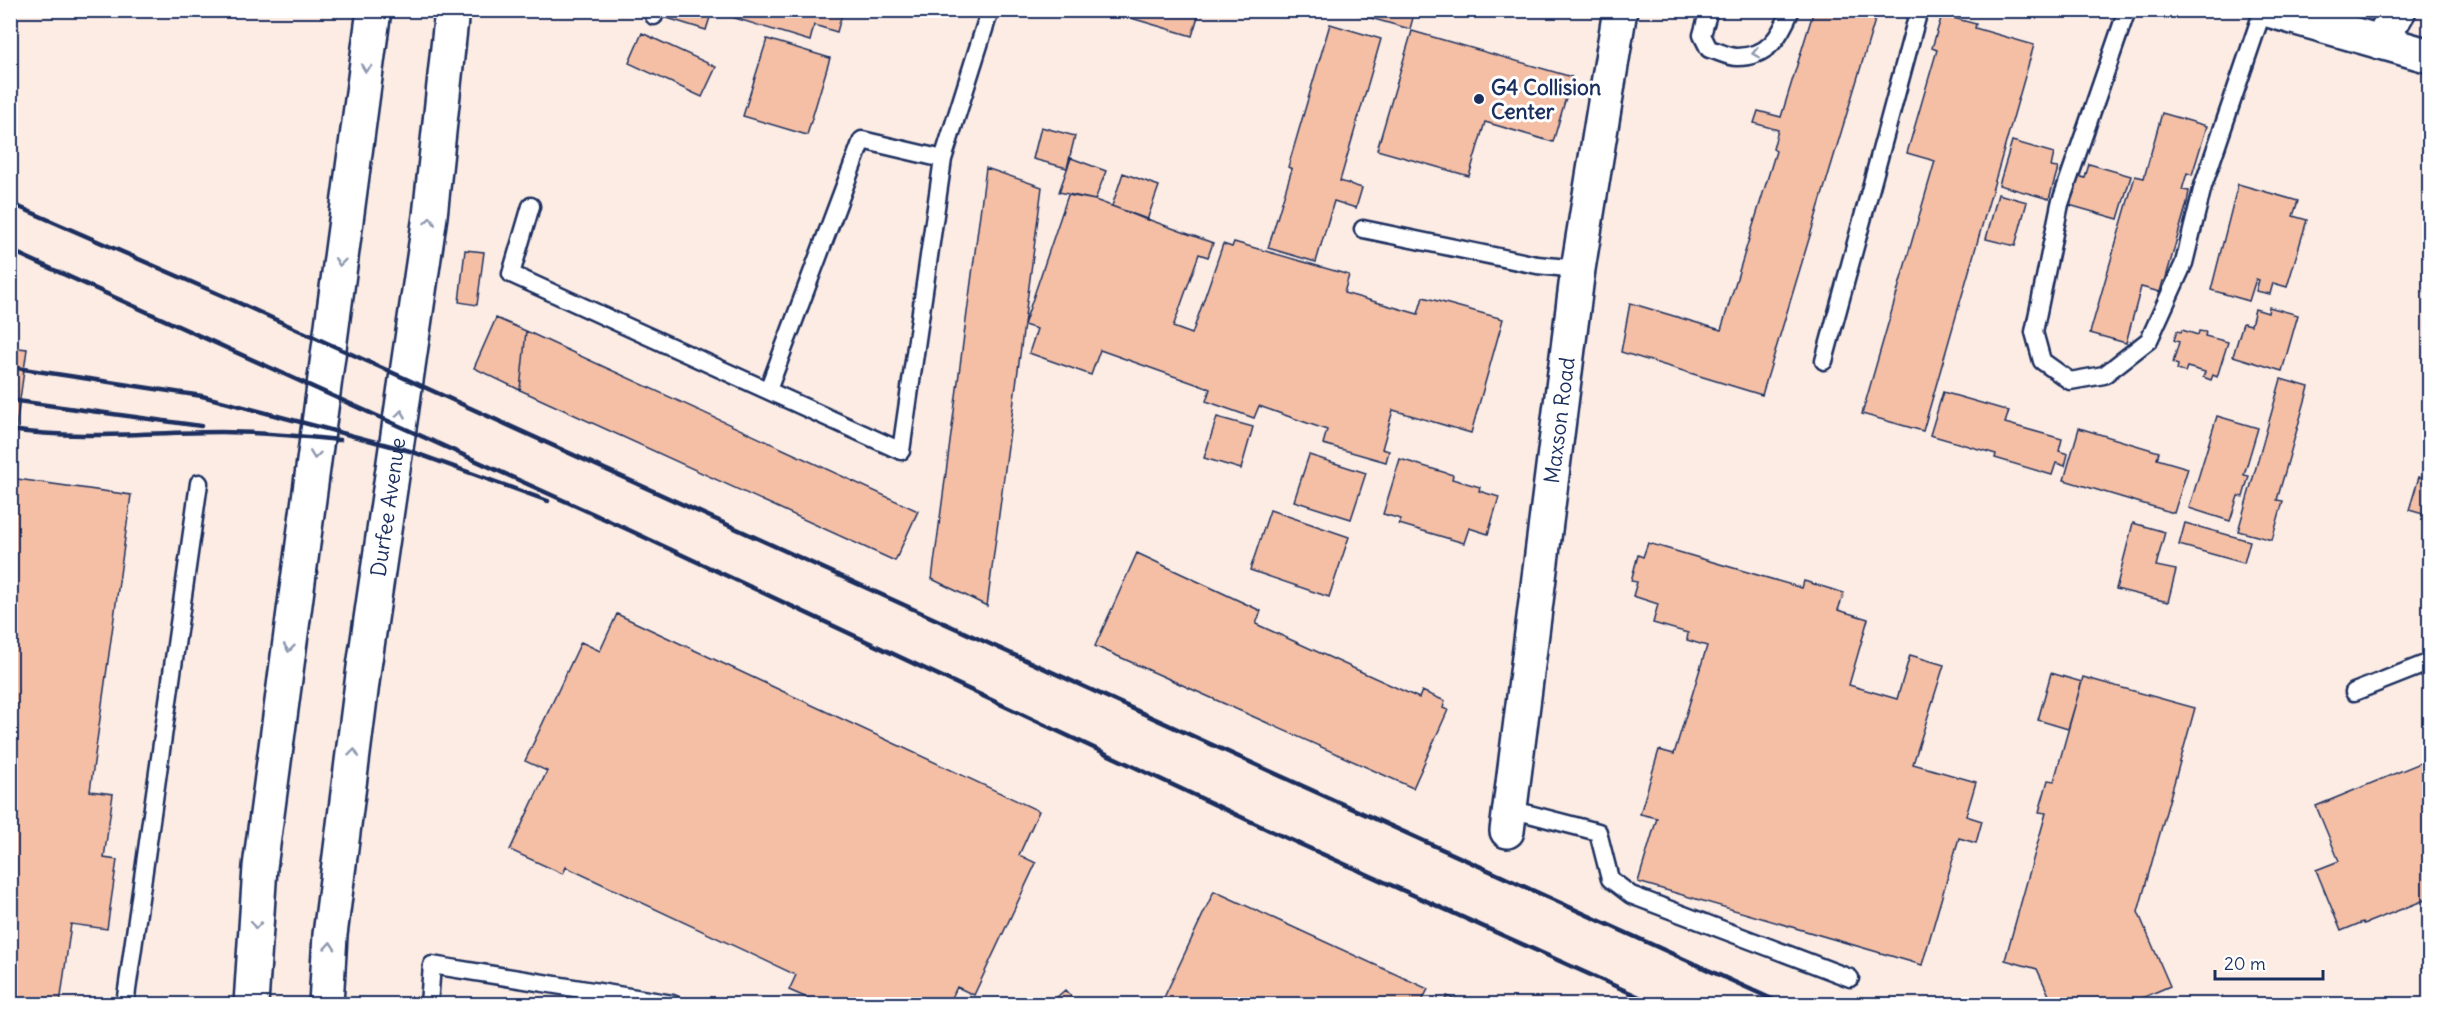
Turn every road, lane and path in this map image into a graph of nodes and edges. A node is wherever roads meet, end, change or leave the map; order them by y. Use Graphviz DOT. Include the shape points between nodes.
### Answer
graph roads {
  1 [pos="374,10"];
  2 [pos="452,10"];
  3 [pos="990,10"];
  4 [pos="1620,10"];
  5 [pos="1709,10"];
  6 [pos="1791,10"];
  7 [pos="1919,10"];
  8 [pos="2127,10"];
  9 [pos="2263,10"];
  10 [pos="2268,10"];
  11 [pos="2399,10"];
  12 [pos="2380,42"];
  13 [pos="2430,56"];
  14 [pos="943,159"];
  15 [pos="531,207"];
  16 [pos="1363,229"];
  17 [pos="1578,268"];
  18 [pos="1824,361"];
  19 [pos="768,390"];
  20 [pos="199,483"];
  21 [pos="2430,663"];
  22 [pos="2354,692"];
  23 [pos="1509,820"];
  24 [pos="1850,978"];
  25 [pos="125,1005"];
  26 [pos="251,1005"];
  27 [pos="326,1005"];
  28 [pos="429,1005"];
  29 [pos="673,1005"];
  1 -- 26 [label="main road, one-way" via="260,867"];
  27 -- 2 [label="main road, Durfee Avenue, one-way" via="330,935 364,667 430,216"];
  3 -- 14 [label="lane"];
  4 -- 17 [label="main road, Maxson Road"];
  6 -- 5 [label="lane, one-way" via="1782,31 1766,51 1737,57 1709,49 1702,35"];
  7 -- 18 [label="lane"];
  8 -- 9 [label="lane" via="2060,204 2034,332 2042,361 2070,381 2104,375 2149,340 2184,263 2203,186"];
  10 -- 12 [label="main road"];
  11 -- 12 [label="main road"];
  12 -- 13 [label="main road"];
  14 -- 19 [label="lane" via="862,140"];
  14 -- 19 [label="lane" via="902,451"];
  15 -- 19 [label="lane" via="511,274"];
  16 -- 17 [label="lane" via="1537,265"];
  17 -- 23 [label="main road, Maxson Road"];
  20 -- 25 [label="lane"];
  21 -- 22 [label="lane"];
  23 -- 24 [label="lane" via="1598,832 1610,879 1631,895"];
  28 -- 29 [label="lane" via="432,964"];
}
